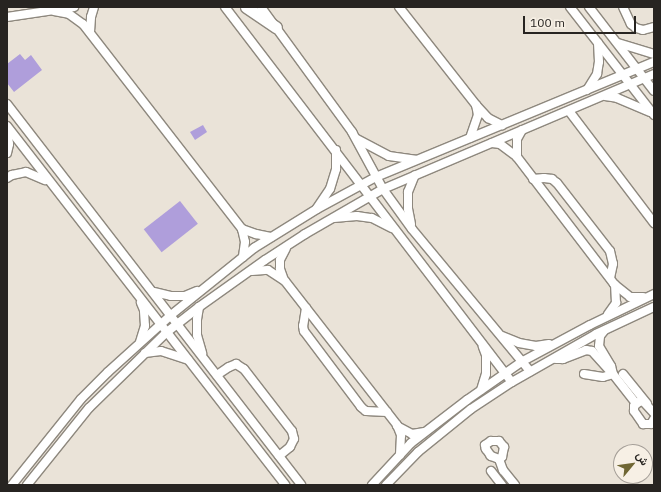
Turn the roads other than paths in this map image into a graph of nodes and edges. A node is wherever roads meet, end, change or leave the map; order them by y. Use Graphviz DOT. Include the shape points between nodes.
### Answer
graph roads {
  1 [pos="74,7"];
  2 [pos="94,7"];
  3 [pos="225,7"];
  4 [pos="246,7"];
  5 [pos="261,7"];
  6 [pos="399,7"];
  7 [pos="570,7"];
  8 [pos="589,7"];
  9 [pos="623,7"];
  10 [pos="54,11"];
  11 [pos="7,17"];
  12 [pos="276,27"];
  13 [pos="654,27"];
  14 [pos="90,32"];
  15 [pos="598,43"];
  16 [pos="618,43"];
  17 [pos="654,54"];
  18 [pos="654,62"];
  19 [pos="639,69"];
  20 [pos="654,74"];
  21 [pos="624,75"];
  22 [pos="645,79"];
  23 [pos="630,85"];
  24 [pos="588,90"];
  25 [pos="654,91"];
  26 [pos="604,96"];
  27 [pos="7,104"];
  28 [pos="476,105"];
  29 [pos="569,111"];
  30 [pos="654,114"];
  31 [pos="502,125"];
  32 [pos="7,126"];
  33 [pos="522,130"];
  34 [pos="355,136"];
  35 [pos="470,138"];
  36 [pos="492,143"];
  37 [pos="336,150"];
  38 [pos="7,153"];
  39 [pos="517,157"];
  40 [pos="417,160"];
  41 [pos="415,175"];
  42 [pos="376,177"];
  43 [pos="7,178"];
  44 [pos="533,179"];
  45 [pos="50,182"];
  46 [pos="361,184"];
  47 [pos="383,189"];
  48 [pos="369,196"];
  49 [pos="317,209"];
  50 [pos="331,219"];
  51 [pos="654,223"];
  52 [pos="242,229"];
  53 [pos="412,229"];
  54 [pos="395,230"];
  55 [pos="271,237"];
  56 [pos="289,245"];
  57 [pos="243,257"];
  58 [pos="250,271"];
  59 [pos="285,281"];
  60 [pos="612,281"];
  61 [pos="203,289"];
  62 [pos="154,292"];
  63 [pos="136,293"];
  64 [pos="652,295"];
  65 [pos="199,307"];
  66 [pos="654,307"];
  67 [pos="306,308"];
  68 [pos="171,315"];
  69 [pos="606,317"];
  70 [pos="178,323"];
  71 [pos="160,324"];
  72 [pos="604,330"];
  73 [pos="167,332"];
  74 [pos="502,336"];
  75 [pos="481,341"];
  76 [pos="140,343"];
  77 [pos="556,343"];
  78 [pos="145,353"];
  79 [pos="204,357"];
  80 [pos="551,359"];
  81 [pos="188,360"];
  82 [pos="523,361"];
  83 [pos="530,371"];
  84 [pos="506,373"];
  85 [pos="584,374"];
  86 [pos="613,374"];
  87 [pos="623,374"];
  88 [pos="217,375"];
  89 [pos="512,382"];
  90 [pos="482,390"];
  91 [pos="636,403"];
  92 [pos="647,404"];
  93 [pos="387,412"];
  94 [pos="654,415"];
  95 [pos="397,425"];
  96 [pos="427,431"];
  97 [pos="400,455"];
  98 [pos="279,456"];
  99 [pos="499,459"];
  100 [pos="491,471"];
  101 [pos="12,485"];
  102 [pos="27,485"];
  103 [pos="285,485"];
  104 [pos="301,485"];
  105 [pos="372,485"];
  106 [pos="386,485"];
  107 [pos="502,485"];
  108 [pos="515,485"];
  1 -- 10 [label="lane"];
  2 -- 14 [label="lane"];
  3 -- 37 [label="lane"];
  4 -- 12 [label="highway"];
  5 -- 12 [label="lane"];
  6 -- 28 [label="lane"];
  7 -- 15 [label="lane"];
  8 -- 16 [label="lane"];
  9 -- 13 [label="lane" via="631,24 636,28 643,30"];
  10 -- 11 [label="lane"];
  10 -- 14 [label="lane" via="77,18"];
  12 -- 34 [label="lane"];
  14 -- 52 [label="lane"];
  15 -- 21 [label="lane"];
  15 -- 24 [label="lane" via="597,74"];
  16 -- 17 [label="lane"];
  16 -- 19 [label="lane"];
  18 -- 19 [label="lane"];
  19 -- 21 [label="lane"];
  19 -- 22 [label="lane"];
  20 -- 22 [label="lane"];
  21 -- 23 [label="lane"];
  21 -- 24 [label="lane"];
  22 -- 23 [label="lane"];
  22 -- 25 [label="lane"];
  23 -- 26 [label="lane"];
  23 -- 30 [label="lane"];
  24 -- 31 [label="lane"];
  26 -- 29 [label="lane"];
  26 -- 30 [label="lane" via="617,98"];
  27 -- 62 [label="lane"];
  28 -- 31 [label="lane" via="488,118"];
  28 -- 35 [label="lane" via="478,115"];
  29 -- 33 [label="lane"];
  29 -- 51 [label="lane"];
  31 -- 35 [label="lane"];
  32 -- 38 [label="lane"];
  32 -- 45 [label="lane"];
  33 -- 36 [label="lane"];
  33 -- 39 [label="lane" via="517,140"];
  34 -- 40 [label="lane" via="389,156"];
  34 -- 42 [label="lane"];
  35 -- 40 [label="lane"];
  36 -- 39 [label="lane" via="500,144"];
  36 -- 41 [label="lane"];
  37 -- 46 [label="lane"];
  37 -- 49 [label="lane" via="336,169 330,189"];
  39 -- 44 [label="lane"];
  40 -- 42 [label="lane"];
  41 -- 47 [label="lane"];
  41 -- 53 [label="lane" via="408,192"];
  42 -- 46 [label="lane"];
  42 -- 47 [label="lane"];
  43 -- 45 [label="lane" via="26,172"];
  44 -- 60 [label="lane"];
  44 -- 60 [label="lane" via="552,179 557,183 610,252 613,264"];
  45 -- 63 [label="lane"];
  46 -- 48 [label="lane"];
  46 -- 49 [label="lane"];
  47 -- 48 [label="lane"];
  47 -- 53 [label="lane"];
  48 -- 50 [label="lane"];
  48 -- 54 [label="lane"];
  49 -- 55 [label="lane"];
  50 -- 54 [label="lane" via="358,216 372,218"];
  50 -- 56 [label="lane"];
  52 -- 55 [label="lane"];
  52 -- 57 [label="lane" via="245,242"];
  53 -- 74 [label="lane"];
  54 -- 75 [label="lane"];
  55 -- 57 [label="lane"];
  56 -- 58 [label="lane"];
  56 -- 59 [label="lane" via="280,260 280,269"];
  57 -- 61 [label="lane"];
  58 -- 59 [label="lane" via="268,270"];
  58 -- 65 [label="lane"];
  59 -- 67 [label="lane"];
  60 -- 64 [label="lane" via="630,297"];
  60 -- 69 [label="lane" via="616,303"];
  61 -- 62 [label="lane" via="185,296"];
  61 -- 68 [label="lane"];
  62 -- 68 [label="lane"];
  63 -- 71 [label="lane"];
  63 -- 76 [label="lane" via="144,310 145,321"];
  64 -- 69 [label="lane"];
  65 -- 70 [label="lane"];
  65 -- 79 [label="lane" via="197,335"];
  66 -- 72 [label="lane"];
  67 -- 93 [label="lane"];
  67 -- 93 [label="lane" via="304,331 361,407 366,411"];
  68 -- 70 [label="lane"];
  68 -- 71 [label="lane"];
  69 -- 77 [label="lane"];
  70 -- 73 [label="lane"];
  70 -- 79 [label="lane"];
  71 -- 73 [label="lane"];
  71 -- 76 [label="lane"];
  72 -- 80 [label="lane"];
  72 -- 86 [label="lane" via="600,336 599,346"];
  73 -- 78 [label="lane"];
  73 -- 81 [label="lane"];
  74 -- 77 [label="lane" via="536,346"];
  74 -- 82 [label="lane"];
  75 -- 84 [label="lane"];
  75 -- 90 [label="lane" via="486,355 486,374"];
  76 -- 101 [label="lane" via="80,399"];
  77 -- 82 [label="lane"];
  78 -- 81 [label="lane" via="161,351"];
  78 -- 102 [label="lane" via="89,408"];
  79 -- 88 [label="lane"];
  80 -- 83 [label="lane"];
  80 -- 86 [label="lane" via="563,359 586,350 592,351"];
  81 -- 103 [label="lane"];
  82 -- 83 [label="lane"];
  82 -- 84 [label="lane"];
  83 -- 89 [label="lane"];
  84 -- 89 [label="lane"];
  84 -- 90 [label="lane"];
  85 -- 86 [label="lane" via="604,377"];
  86 -- 91 [label="lane"];
  87 -- 92 [label="lane"];
  88 -- 98 [label="lane"];
  88 -- 98 [label="lane" via="236,364 244,368 292,431 294,439 290,447"];
  89 -- 106 [label="lane" via="471,410 418,452"];
  90 -- 96 [label="lane"];
  91 -- 92 [label="lane" via="643,401"];
  91 -- 94 [label="lane" via="634,412 643,424 651,424"];
  92 -- 94 [label="lane"];
  93 -- 95 [label="lane"];
  95 -- 96 [label="lane" via="412,434"];
  95 -- 97 [label="lane" via="401,435"];
  96 -- 97 [label="lane"];
  97 -- 105 [label="lane"];
  98 -- 104 [label="lane"];
  99 -- 108 [label="lane" via="503,470"];
  100 -- 107 [label="lane"];
}
